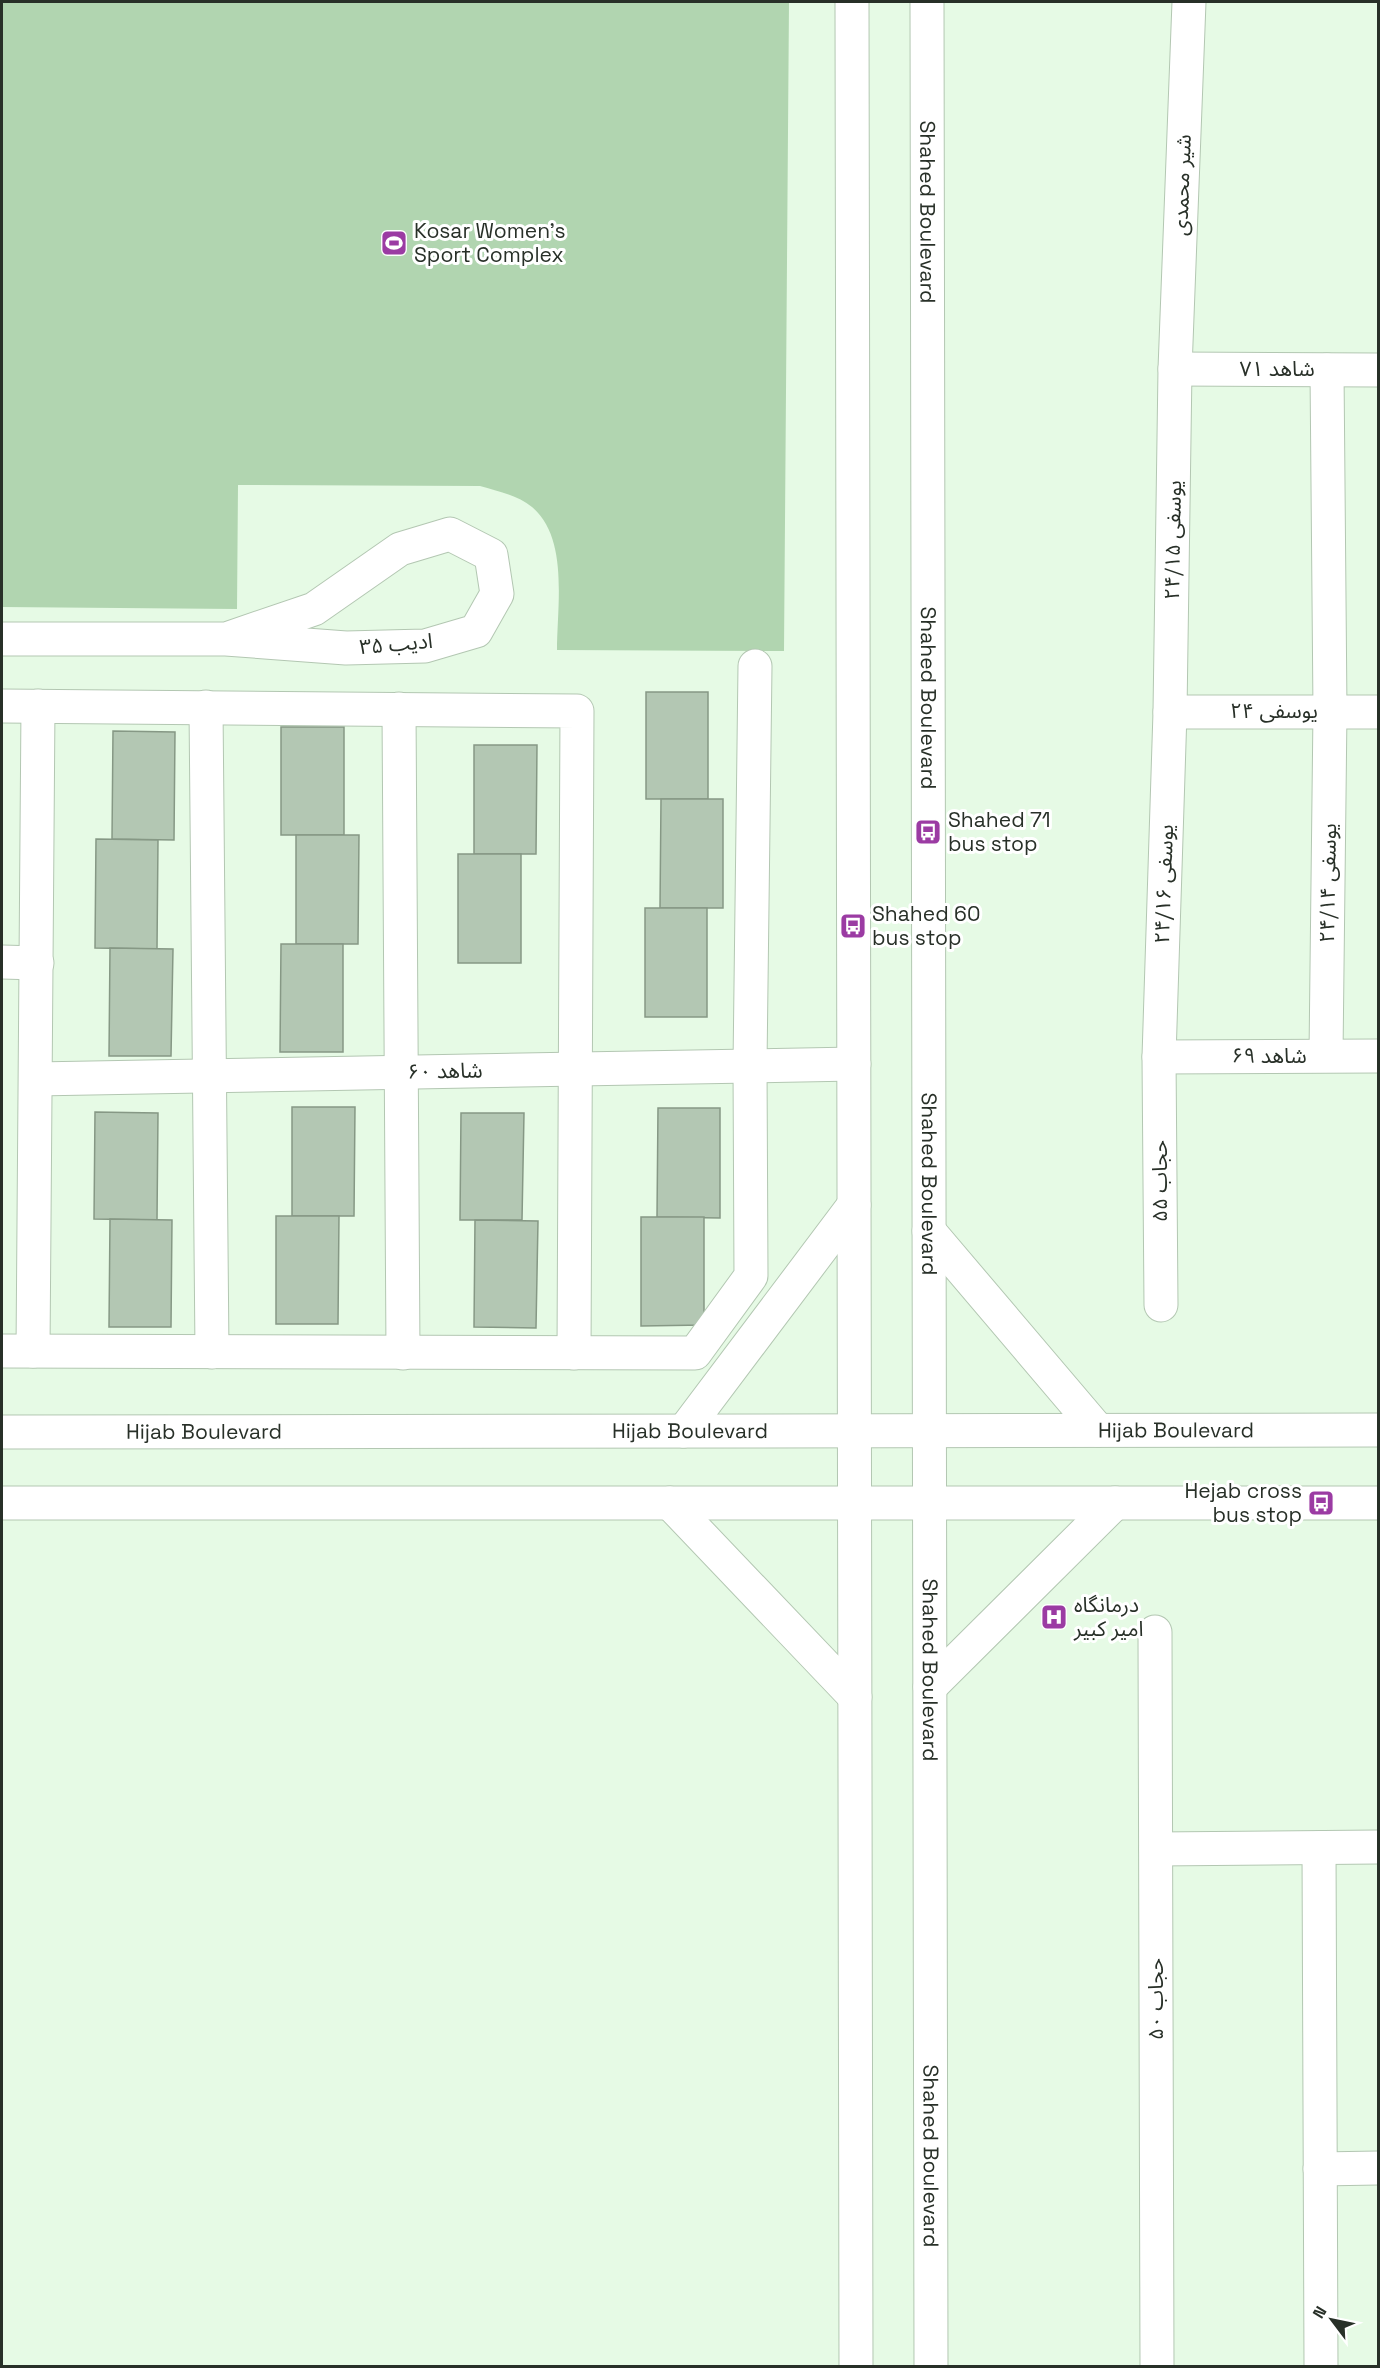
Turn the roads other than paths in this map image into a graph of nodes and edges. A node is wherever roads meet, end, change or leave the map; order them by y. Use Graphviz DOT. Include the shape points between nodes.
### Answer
graph roads {
  1 [pos="852,2"];
  2 [pos="927,2"];
  3 [pos="1189,2"];
  4 [pos="1175,369"];
  5 [pos="1327,370"];
  6 [pos="1378,370"];
  7 [pos="2,639"];
  8 [pos="226,639"];
  9 [pos="755,666"];
  10 [pos="2,706"];
  11 [pos="38,706"];
  12 [pos="206,707"];
  13 [pos="399,709"];
  14 [pos="1330,711"];
  15 [pos="1170,712"];
  16 [pos="1378,712"];
  17 [pos="2,962"];
  18 [pos="37,963"];
  19 [pos="1326,1055"];
  20 [pos="1378,1056"];
  21 [pos="1159,1057"];
  22 [pos="854,1064"];
  23 [pos="750,1065"];
  24 [pos="576,1069"];
  25 [pos="401,1072"];
  26 [pos="210,1076"];
  27 [pos="36,1079"];
  28 [pos="854,1205"];
  29 [pos="929,1231"];
  30 [pos="1161,1305"];
  31 [pos="17,1351"];
  32 [pos="212,1352"];
  33 [pos="403,1353"];
  34 [pos="574,1353"];
  35 [pos="854,1430"];
  36 [pos="1098,1430"];
  37 [pos="1378,1430"];
  38 [pos="684,1431"];
  39 [pos="930,1431"];
  40 [pos="2,1432"];
  41 [pos="2,1503"];
  42 [pos="670,1503"];
  43 [pos="854,1503"];
  44 [pos="930,1503"];
  45 [pos="1115,1503"];
  46 [pos="1378,1503"];
  47 [pos="1155,1632"];
  48 [pos="930,1687"];
  49 [pos="855,1697"];
  50 [pos="1378,1847"];
  51 [pos="1319,1848"];
  52 [pos="1156,1849"];
  53 [pos="1378,2168"];
  54 [pos="1320,2169"];
  55 [pos="856,2367"];
  56 [pos="931,2367"];
  57 [pos="1157,2367"];
  58 [pos="1321,2367"];
  1 -- 22 [label="street"];
  2 -- 29 [label="street, Shahed Boulevard"];
  3 -- 4 [label="street, شیر محمدی"];
  4 -- 5 [label="street, شاهد ۷۱"];
  4 -- 15 [label="street, یوسفی ۲۴/۱۵"];
  5 -- 6 [label="street, شاهد ۷۱"];
  5 -- 14 [label="street, یوسفی ۲۴/۱۴"];
  7 -- 8 [label="street, ادیب ۳۵"];
  8 -- 8 [label="street, ادیب ۳۵" via="346,648 425,645 477,631 496,594 491,555 450,534 400,549 314,609"];
  9 -- 23 [label="street"];
  10 -- 11 [label="street"];
  11 -- 12 [label="street"];
  11 -- 18 [label="street"];
  12 -- 13 [label="street"];
  12 -- 26 [label="street"];
  13 -- 24 [label="street" via="577,711"];
  13 -- 25 [label="street"];
  14 -- 15 [label="street, یوسفی ۲۴"];
  14 -- 16 [label="street, یوسفی ۲۴"];
  14 -- 19 [label="street, یوسفی ۲۴/۱۴"];
  15 -- 21 [label="street, یوسفی ۲۴/۱۶"];
  17 -- 18 [label="street"];
  18 -- 27 [label="street"];
  19 -- 20 [label="street, شاهد ۶۹"];
  19 -- 21 [label="street, شاهد ۶۹"];
  21 -- 30 [label="street, حجاب ۵۵"];
  22 -- 23 [label="street, شاهد ۶۰"];
  22 -- 28 [label="street"];
  23 -- 24 [label="street, شاهد ۶۰"];
  23 -- 34 [label="street" via="751,1276 695,1353"];
  24 -- 25 [label="street, شاهد ۶۰"];
  24 -- 34 [label="street"];
  25 -- 26 [label="street, شاهد ۶۰"];
  25 -- 33 [label="street"];
  26 -- 27 [label="street, شاهد ۶۰"];
  26 -- 32 [label="street"];
  27 -- 31 [label="street"];
  28 -- 35 [label="street"];
  28 -- 38 [label="street"];
  29 -- 36 [label="street"];
  29 -- 39 [label="street, Shahed Boulevard"];
  31 -- 32 [label="street"];
  32 -- 33 [label="street"];
  33 -- 34 [label="street"];
  35 -- 38 [label="street, Hijab Boulevard"];
  35 -- 39 [label="street, Hijab Boulevard"];
  35 -- 43 [label="street"];
  36 -- 37 [label="street, Hijab Boulevard"];
  36 -- 39 [label="street, Hijab Boulevard"];
  38 -- 40 [label="street, Hijab Boulevard"];
  39 -- 44 [label="street, Shahed Boulevard"];
  41 -- 42 [label="street"];
  42 -- 43 [label="street"];
  42 -- 49 [label="street"];
  43 -- 44 [label="street"];
  43 -- 49 [label="street"];
  44 -- 45 [label="street"];
  44 -- 48 [label="street, Shahed Boulevard"];
  45 -- 46 [label="street"];
  45 -- 48 [label="street"];
  47 -- 52 [label="street, حجاب ۵۰"];
  48 -- 56 [label="street, Shahed Boulevard"];
  49 -- 55 [label="street"];
  50 -- 51 [label="street"];
  51 -- 52 [label="street"];
  51 -- 54 [label="street"];
  52 -- 57 [label="street, حجاب ۵۰"];
  53 -- 54 [label="street"];
  54 -- 58 [label="street"];
}
